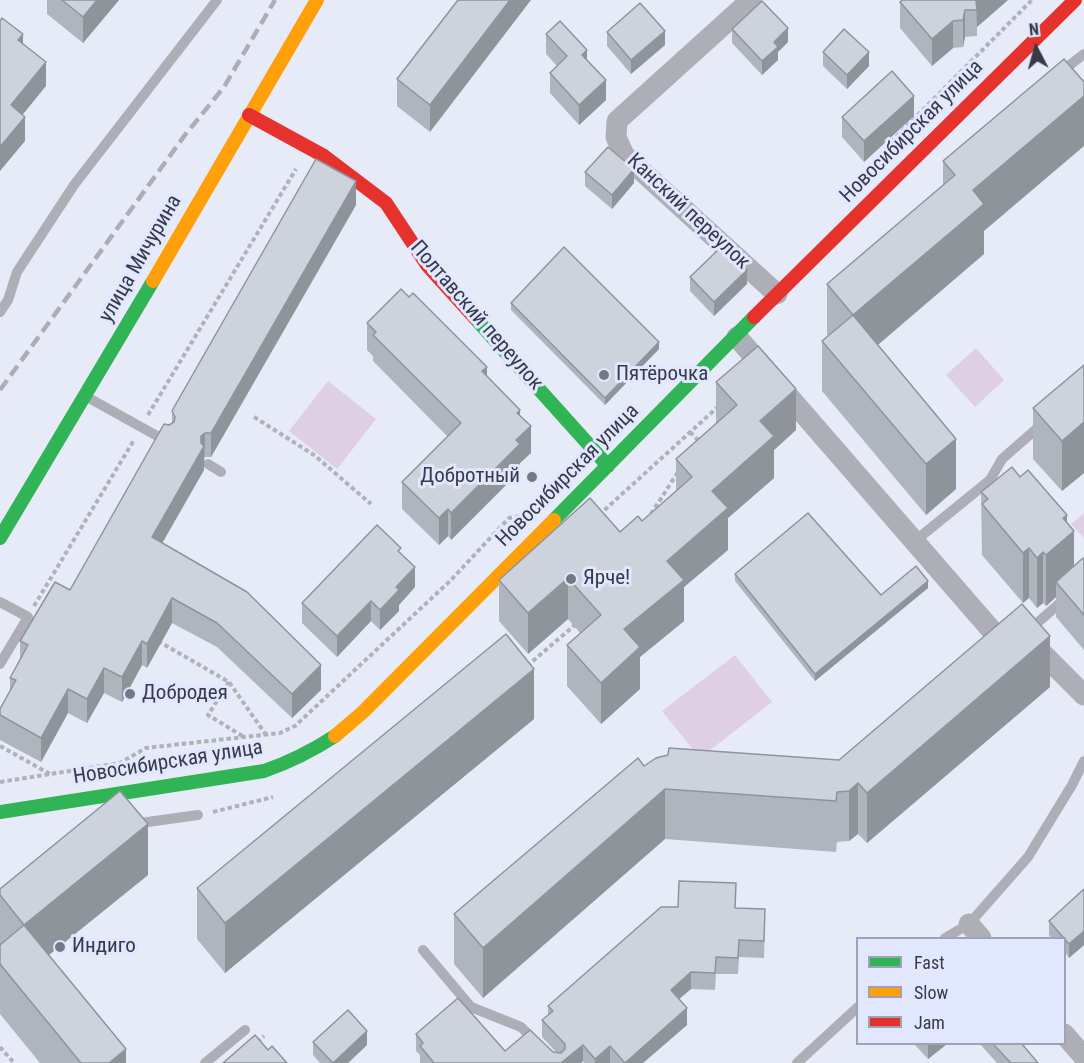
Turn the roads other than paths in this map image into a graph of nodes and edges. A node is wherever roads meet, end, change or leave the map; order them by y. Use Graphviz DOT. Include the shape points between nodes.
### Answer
graph roads {
  1 [pos="217,0"];
  2 [pos="317,0"];
  3 [pos="751,0"];
  4 [pos="1075,0"];
  5 [pos="1084,54"];
  6 [pos="1061,72"];
  7 [pos="249,115"];
  8 [pos="777,294"];
  9 [pos="0,312"];
  10 [pos="737,337"];
  11 [pos="86,396"];
  12 [pos="1051,416"];
  13 [pos="168,442"];
  14 [pos="208,464"];
  15 [pos="608,466"];
  16 [pos="221,472"];
  17 [pos="0,538"];
  18 [pos="915,541"];
  19 [pos="1084,582"];
  20 [pos="0,602"];
  21 [pos="1024,635"];
  22 [pos="0,664"];
  23 [pos="1082,691"];
  24 [pos="1084,761"];
  25 [pos="0,812"];
  26 [pos="198,815"];
  27 [pos="120,826"];
  28 [pos="975,931"];
  29 [pos="952,937"];
  30 [pos="423,950"];
  31 [pos="856,1009"];
  32 [pos="245,1030"];
  33 [pos="1066,1035"];
  34 [pos="543,1048"];
  35 [pos="1084,1057"];
  36 [pos="205,1063"];
  37 [pos="797,1063"];
  1 -- 9 [label="lane" via="74,185 17,272"];
  2 -- 7 [label="street, улица Мичурина"];
  3 -- 8 [label="street, Канский переулок" via="617,121 616,137 624,155"];
  4 -- 8 [label="street, Новосибирская улица"];
  5 -- 6 [label="lane"];
  7 -- 11 [label="street, улица Мичурина"];
  7 -- 15 [label="street, Полтавский переулок" via="309,147 386,203 428,266"];
  8 -- 10 [label="street, Новосибирская улица"];
  10 -- 15 [label="street, Новосибирская улица"];
  10 -- 18 [label="street"];
  11 -- 13 [label="lane"];
  11 -- 17 [label="street, улица Мичурина"];
  12 -- 18 [label="lane" via="1002,459 990,480"];
  14 -- 16 [label="lane"];
  15 -- 25 [label="street, Новосибирская улица" via="363,712 314,750 264,771"];
  18 -- 21 [label="street" via="989,637"];
  19 -- 21 [label="lane"];
  20 -- 22 [label="lane" via="28,616"];
  21 -- 23 [label="street"];
  24 -- 28 [label="lane" via="1028,857"];
  26 -- 27 [label="lane"];
  28 -- 29 [label="lane"];
  30 -- 34 [label="lane" via="471,1007 521,1027"];
  31 -- 37 [label="lane"];
  32 -- 36 [label="lane"];
  33 -- 35 [label="street"];
}
